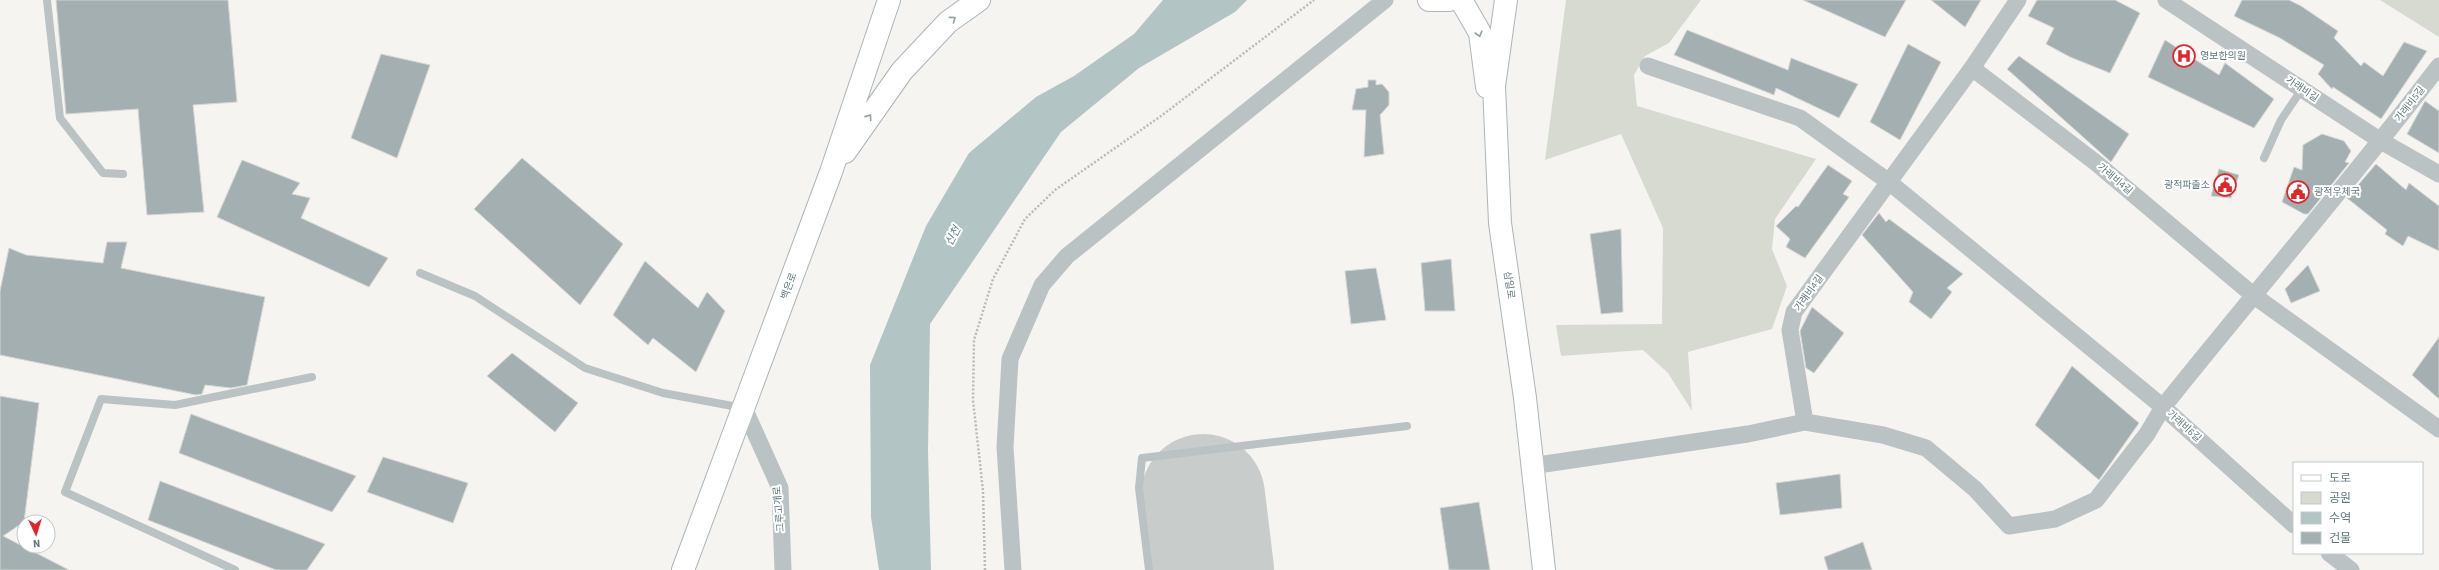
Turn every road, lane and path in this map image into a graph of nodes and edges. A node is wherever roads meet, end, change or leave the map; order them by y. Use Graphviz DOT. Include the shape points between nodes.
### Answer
graph roads {
  1 [pos="47,0"];
  2 [pos="890,0"];
  3 [pos="979,0"];
  4 [pos="1385,0"];
  5 [pos="1429,0"];
  6 [pos="1448,0"];
  7 [pos="1461,0"];
  8 [pos="1506,0"];
  9 [pos="2018,0"];
  10 [pos="2166,0"];
  11 [pos="1648,66"];
  12 [pos="2439,66"];
  13 [pos="1972,68"];
  14 [pos="2302,89"];
  15 [pos="1496,136"];
  16 [pos="2381,141"];
  17 [pos="2264,158"];
  18 [pos="831,172"];
  19 [pos="123,174"];
  20 [pos="2439,174"];
  21 [pos="1889,182"];
  22 [pos="420,273"];
  23 [pos="2252,295"];
  24 [pos="312,377"];
  25 [pos="2163,407"];
  26 [pos="744,408"];
  27 [pos="1805,422"];
  28 [pos="1407,426"];
  29 [pos="2439,430"];
  30 [pos="1531,466"];
  31 [pos="2293,524"];
  32 [pos="2330,554"];
  33 [pos="236,570"];
  34 [pos="683,570"];
  35 [pos="783,570"];
  36 [pos="1013,570"];
  37 [pos="1149,570"];
  38 [pos="1544,570"];
  39 [pos="2351,570"];
  1 -- 19 [label="lane" via="60,118 103,173"];
  2 -- 18 [label="main road, 백은로"];
  18 -- 3 [label="main road, one-way" via="902,71 948,22"];
  4 -- 36 [label="street" via="1067,256 1042,285 1010,359 1006,447"];
  5 -- 6 [label="main road"];
  7 -- 15 [label="main road, one-way" via="1480,33"];
  8 -- 15 [label="main road, 삼일로" via="1494,86"];
  9 -- 13 [label="street, 가래비4길"];
  10 -- 14 [label="street, 가래비길"];
  11 -- 21 [label="street" via="1800,118"];
  12 -- 16 [label="street, 가래비5길"];
  13 -- 21 [label="street, 가래비4길"];
  13 -- 23 [label="street, 가래비4길" via="2095,162"];
  14 -- 16 [label="street, 가래비길"];
  14 -- 17 [label="lane" via="2281,120"];
  15 -- 30 [label="main road, 삼일로" via="1500,223 1525,398"];
  16 -- 20 [label="street, 가래비길"];
  16 -- 23 [label="street, 가래비6길"];
  18 -- 26 [label="main road, 백은로"];
  21 -- 25 [label="street"];
  21 -- 27 [label="street, 가래비4길" via="1794,312 1790,330"];
  22 -- 26 [label="lane" via="475,296 585,368 663,393"];
  23 -- 25 [label="street, 가래비6길"];
  23 -- 29 [label="street"];
  24 -- 33 [label="lane" via="175,405 102,399 64,492"];
  25 -- 27 [label="street" via="2147,434 2096,500 2055,519 2009,526 1975,489 1926,448 1883,435"];
  25 -- 31 [label="street, 가래비6길"];
  26 -- 34 [label="main road, 백은로"];
  26 -- 35 [label="street, 그루고개로" via="780,488"];
  27 -- 30 [label="street" via="1748,434"];
  28 -- 37 [label="lane" via="1142,458 1140,488"];
  30 -- 38 [label="main road, 삼일로"];
  32 -- 39 [label="street"];
}
